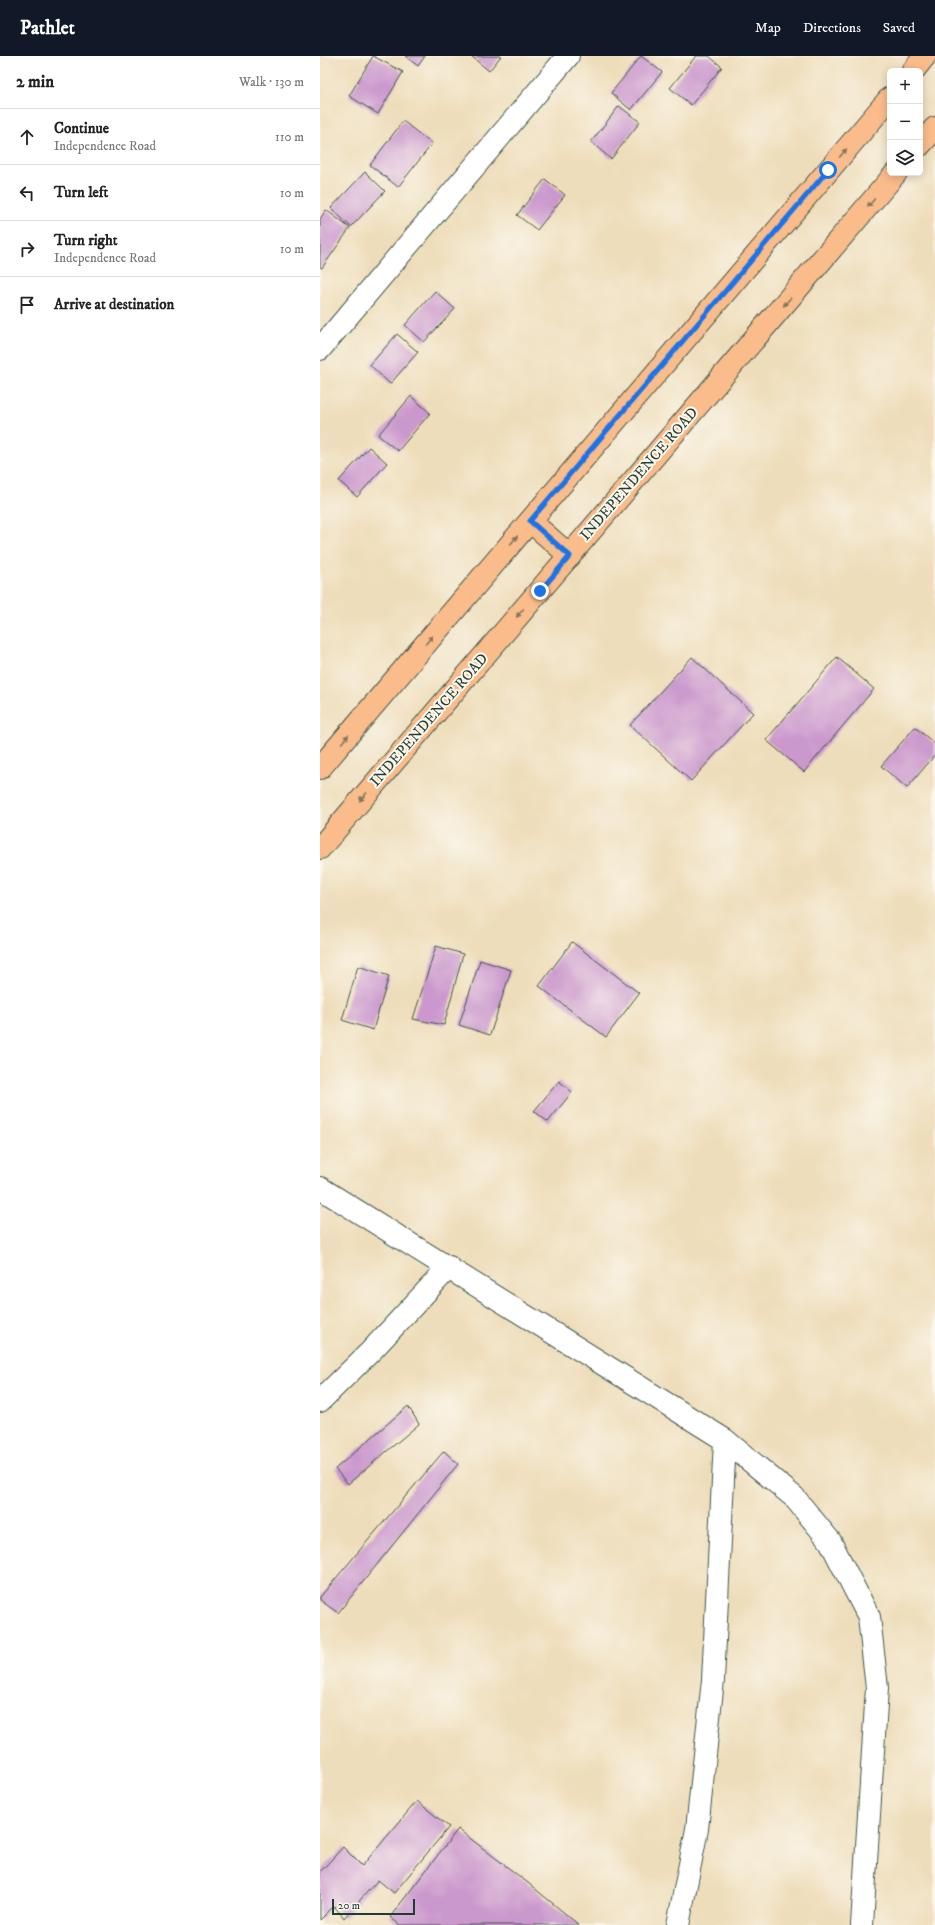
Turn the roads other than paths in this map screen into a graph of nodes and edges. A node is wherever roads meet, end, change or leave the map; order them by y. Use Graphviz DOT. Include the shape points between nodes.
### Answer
graph roads {
  1 [pos="568,56"];
  2 [pos="925,56"];
  3 [pos="915,68"];
  4 [pos="887,102"];
  5 [pos="935,128"];
  6 [pos="923,142"];
  7 [pos="893,176"];
  8 [pos="320,349"];
  9 [pos="530,521"];
  10 [pos="570,556"];
  11 [pos="320,768"];
  12 [pos="320,848"];
  13 [pos="320,1188"];
  14 [pos="449,1267"];
  15 [pos="320,1401"];
  16 [pos="725,1440"];
  17 [pos="678,1925"];
  18 [pos="862,1925"];
  1 -- 8 [label="street"];
  2 -- 3 [label="main road"];
  9 -- 4 [label="main road, one-way"];
  5 -- 6 [label="main road"];
  7 -- 10 [label="main road, INDEPENDENCE ROAD, one-way"];
  9 -- 10 [label="main road"];
  11 -- 9 [label="main road, one-way"];
  10 -- 12 [label="main road, INDEPENDENCE ROAD, one-way"];
  13 -- 14 [label="street"];
  14 -- 15 [label="street" via="372,1350"];
  14 -- 16 [label="street"];
  16 -- 17 [label="street" via="713,1680 696,1829"];
  16 -- 18 [label="street" via="794,1497 830,1541 868,1617 877,1688"];
}
